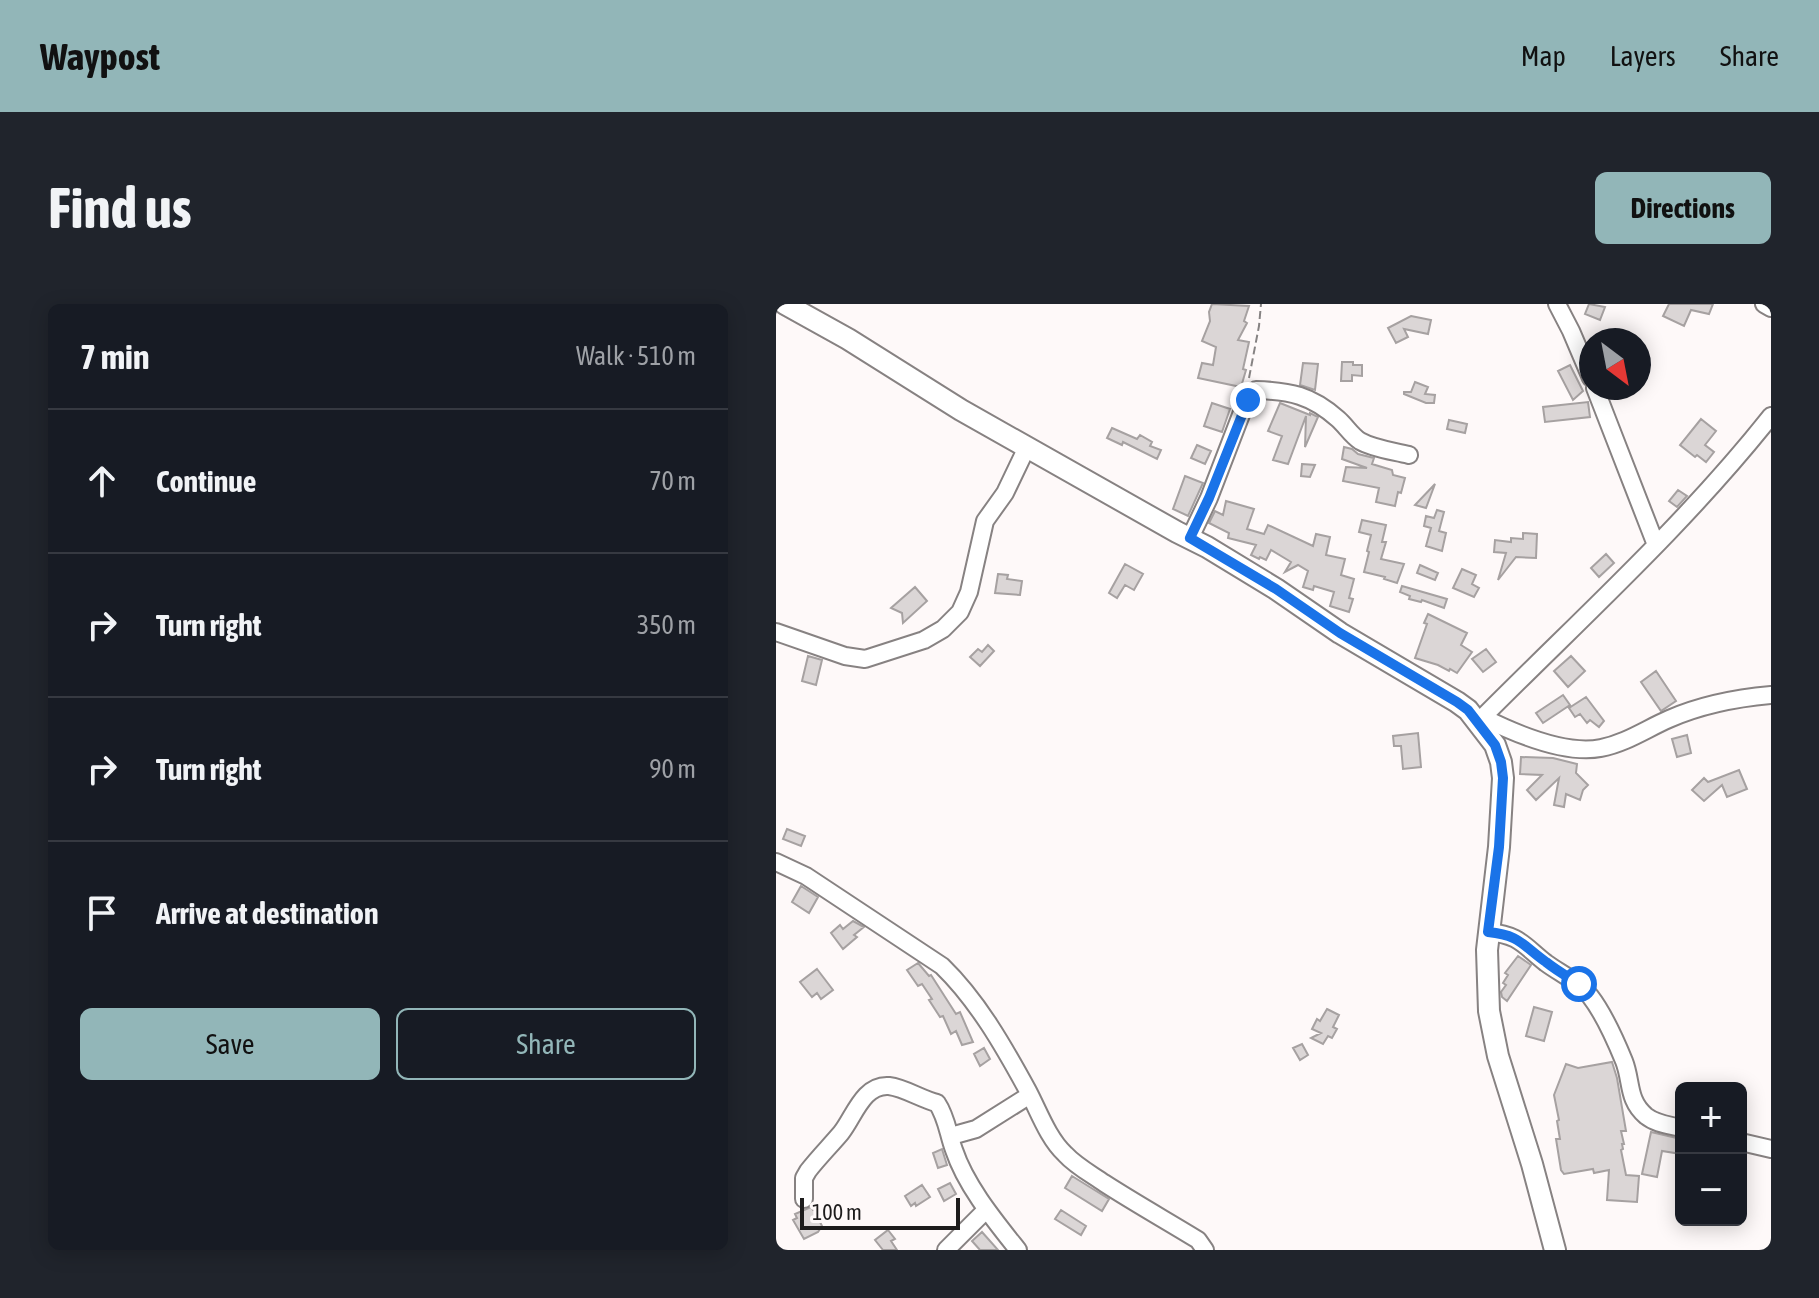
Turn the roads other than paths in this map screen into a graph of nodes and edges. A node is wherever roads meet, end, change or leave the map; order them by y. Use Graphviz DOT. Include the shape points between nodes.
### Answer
graph roads {
  1 [pos="785,304"];
  2 [pos="1557,304"];
  3 [pos="1764,304"];
  4 [pos="1771,308"];
  5 [pos="1579,350"];
  6 [pos="1600,400"];
  7 [pos="1771,416"];
  8 [pos="1027,447"];
  9 [pos="1409,455"];
  10 [pos="1190,538"];
  11 [pos="1656,545"];
  12 [pos="776,632"];
  13 [pos="1771,695"];
  14 [pos="1480,720"];
  15 [pos="776,862"];
  16 [pos="1488,932"];
  17 [pos="1030,1095"];
  18 [pos="1675,1126"];
  19 [pos="951,1136"];
  20 [pos="1747,1143"];
  21 [pos="1771,1149"];
  22 [pos="804,1199"];
  23 [pos="986,1210"];
  24 [pos="946,1250"];
  25 [pos="1018,1250"];
  26 [pos="1205,1250"];
  27 [pos="1555,1250"];
  1 -- 8 [label="main road"];
  2 -- 5 [label="street"];
  3 -- 4 [label="street"];
  6 -- 11 [label="street"];
  7 -- 11 [label="street"];
  8 -- 10 [label="main road"];
  8 -- 12 [label="street" via="985,521 960,612 943,629 865,659"];
  9 -- 10 [label="street" via="1362,442 1303,396 1256,390 1244,407"];
  10 -- 14 [label="main road"];
  11 -- 14 [label="street"];
  13 -- 14 [label="street" via="1696,709 1599,749 1556,745"];
  14 -- 16 [label="main road" via="1495,745 1503,778"];
  15 -- 17 [label="street" via="806,876 942,966 974,1003"];
  16 -- 18 [label="street" via="1517,939 1579,984 1615,1041 1639,1108 1655,1121"];
  16 -- 27 [label="main road" via="1493,1035"];
  17 -- 19 [label="street" via="976,1129"];
  17 -- 26 [label="street" via="1065,1155 1198,1240"];
  19 -- 22 [label="street" via="937,1103 878,1087 859,1103 808,1171"];
  19 -- 23 [label="street"];
  20 -- 21 [label="street"];
  23 -- 24 [label="street"];
  23 -- 25 [label="street"];
}
